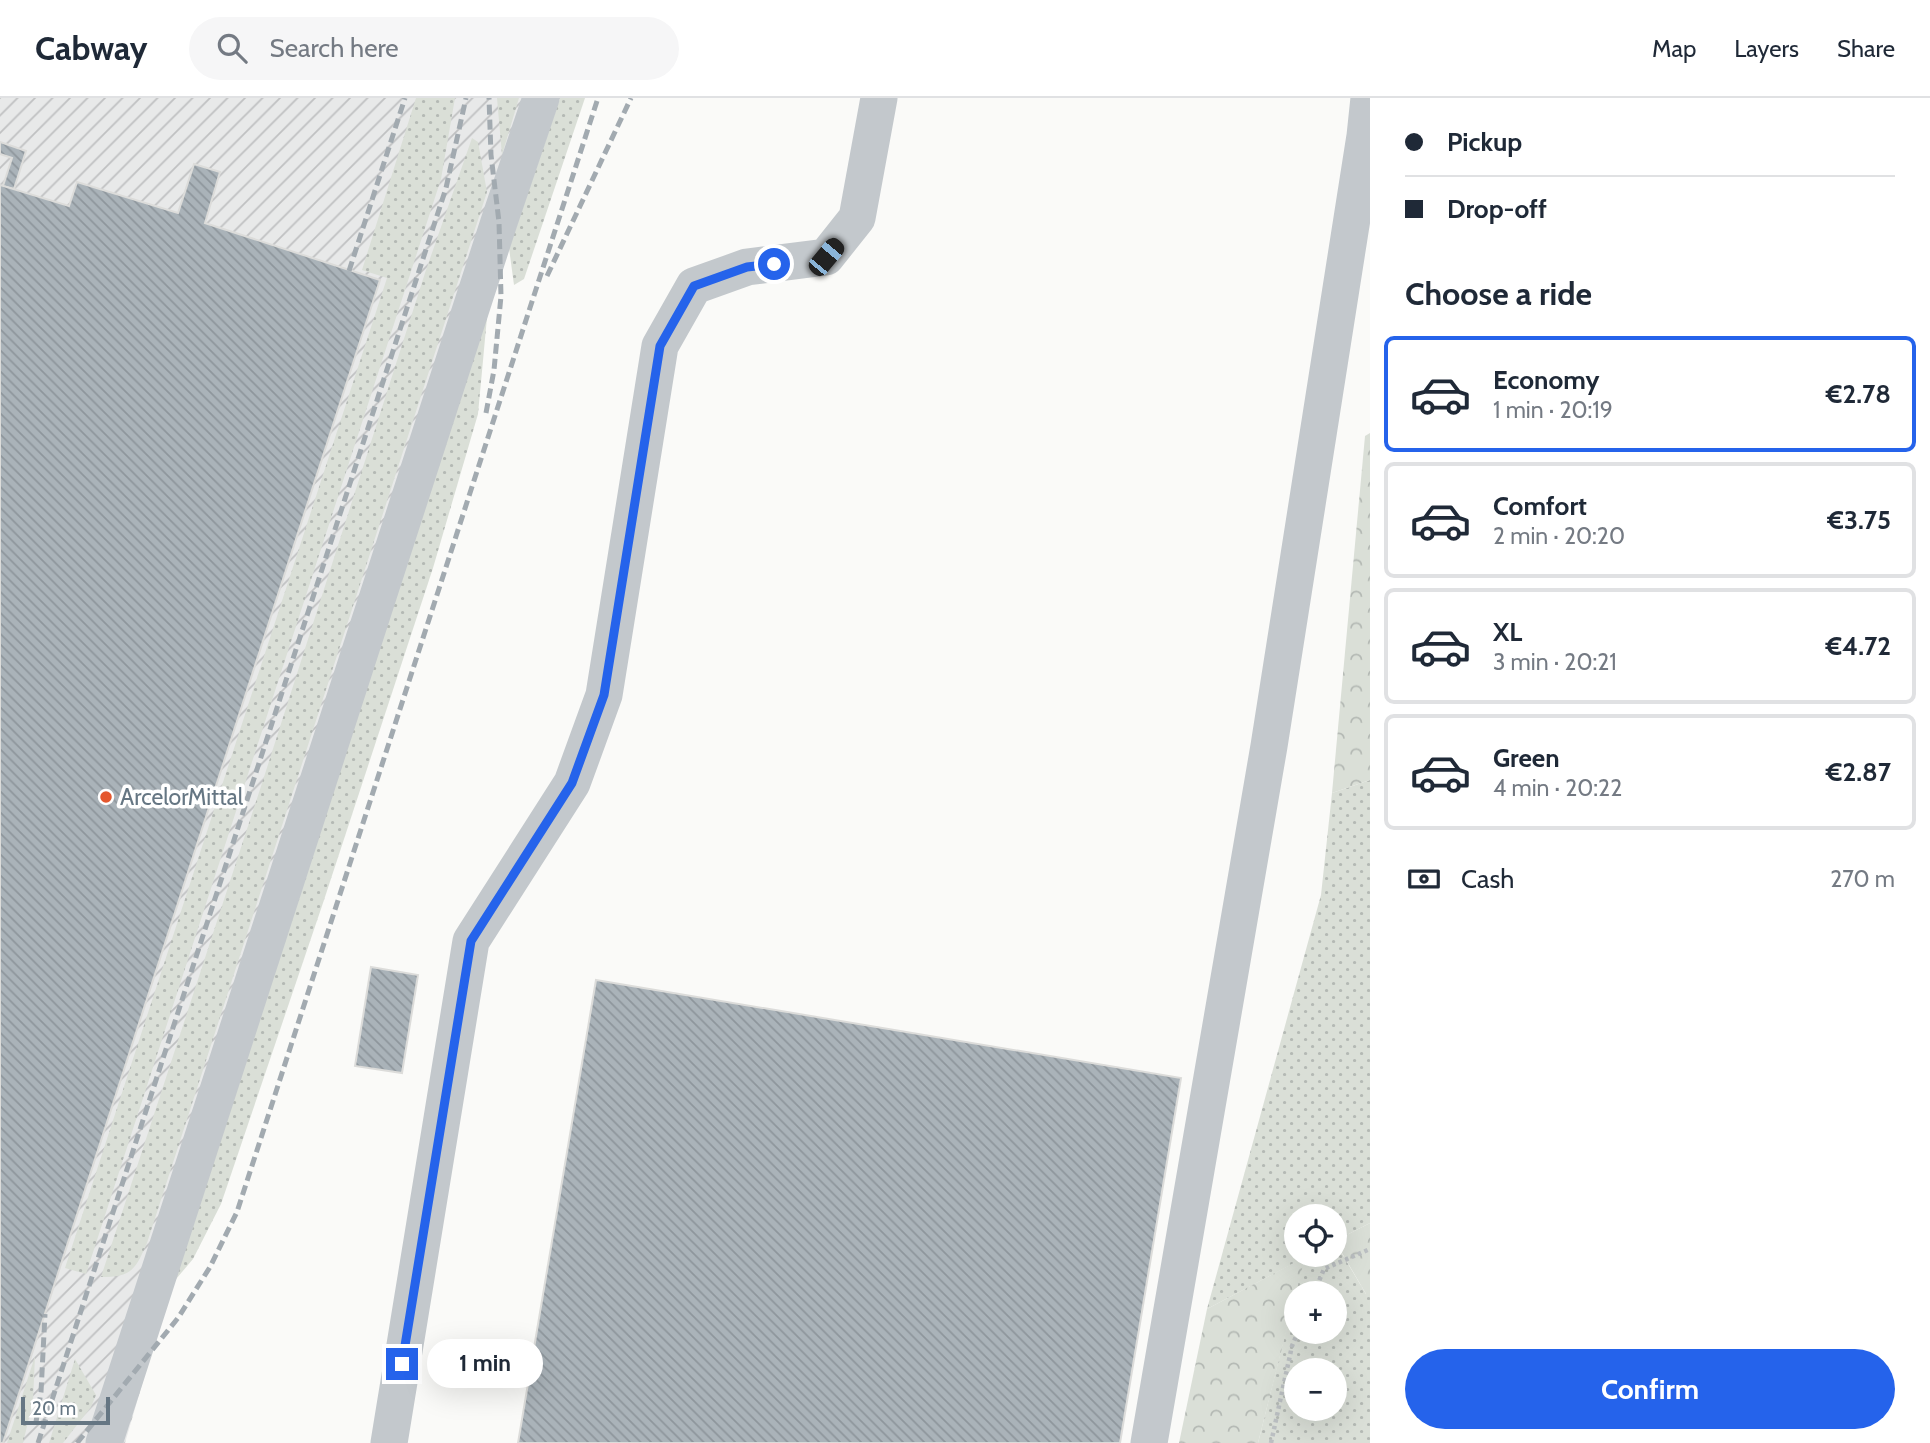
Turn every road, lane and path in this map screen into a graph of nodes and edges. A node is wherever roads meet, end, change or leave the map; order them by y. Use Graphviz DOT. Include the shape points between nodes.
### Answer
graph roads {
  1 [pos="541,98"];
  2 [pos="879,98"];
  3 [pos="1369,98"];
  4 [pos="1370,1249"];
  5 [pos="1319,1281"];
  6 [pos="1293,1344"];
  7 [pos="104,1443"];
  8 [pos="390,1443"];
  9 [pos="1149,1443"];
  10 [pos="1271,1443"];
  1 -- 7 [label="lane"];
  2 -- 8 [label="lane" via="857,218 826,257 747,267 694,286 660,346 604,695 572,783 471,941"];
  3 -- 9 [label="lane" via="1269,746"];
  4 -- 5 [label="path" via="1324,1269"];
  6 -- 10 [label="path"];
}
